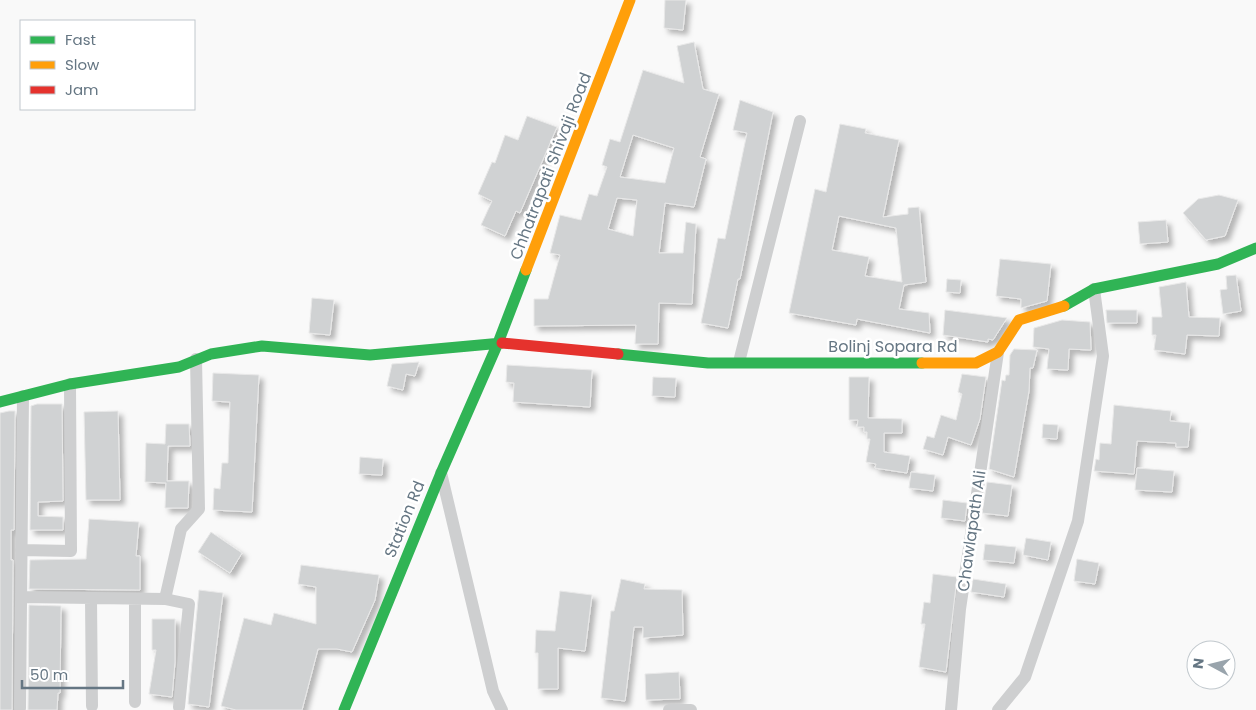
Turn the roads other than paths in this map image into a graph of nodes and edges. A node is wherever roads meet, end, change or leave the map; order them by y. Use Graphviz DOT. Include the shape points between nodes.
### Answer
graph roads {
  1 [pos="630,0"];
  2 [pos="800,121"];
  3 [pos="1256,248"];
  4 [pos="1094,289"];
  5 [pos="498,343"];
  6 [pos="998,352"];
  7 [pos="196,359"];
  8 [pos="739,362"];
  9 [pos="70,384"];
  10 [pos="23,396"];
  11 [pos="0,402"];
  12 [pos="441,473"];
  13 [pos="21,550"];
  14 [pos="21,597"];
  15 [pos="91,599"];
  16 [pos="165,599"];
  17 [pos="135,600"];
  18 [pos="135,702"];
  19 [pos="92,706"];
  20 [pos="179,707"];
  21 [pos="20,708"];
  22 [pos="344,710"];
  23 [pos="502,710"];
  24 [pos="669,710"];
  25 [pos="691,710"];
  26 [pos="951,710"];
  27 [pos="998,710"];
  1 -- 5 [label="main road, Chhatrapati Shivaji Road"];
  2 -- 8 [label="street"];
  3 -- 4 [label="main road" via="1218,264"];
  4 -- 6 [label="main road" via="1059,309 1019,320"];
  4 -- 27 [label="street" via="1103,356 1078,521 1025,677"];
  5 -- 7 [label="main road, Bolinj Sopara Rd" via="370,355 262,346"];
  5 -- 8 [label="main road, Bolinj Sopara Rd" via="708,363"];
  5 -- 12 [label="main road, Station Rd"];
  6 -- 8 [label="main road, Bolinj Sopara Rd" via="976,363"];
  6 -- 26 [label="street, Chawlapath Ali" via="960,609"];
  7 -- 9 [label="main road, Bolinj Sopara Rd" via="179,368"];
  7 -- 16 [label="street" via="199,510 182,529"];
  9 -- 10 [label="main road, Bolinj Sopara Rd"];
  9 -- 13 [label="street" via="71,551"];
  10 -- 11 [label="main road, Bolinj Sopara Rd"];
  10 -- 13 [label="street"];
  12 -- 22 [label="main road, Station Rd"];
  12 -- 23 [label="street" via="493,691"];
  13 -- 14 [label="street"];
  14 -- 15 [label="street"];
  14 -- 21 [label="street"];
  15 -- 17 [label="street"];
  15 -- 19 [label="street"];
  16 -- 17 [label="street"];
  16 -- 20 [label="street" via="189,604"];
  17 -- 18 [label="street"];
  24 -- 25 [label="street"];
}
